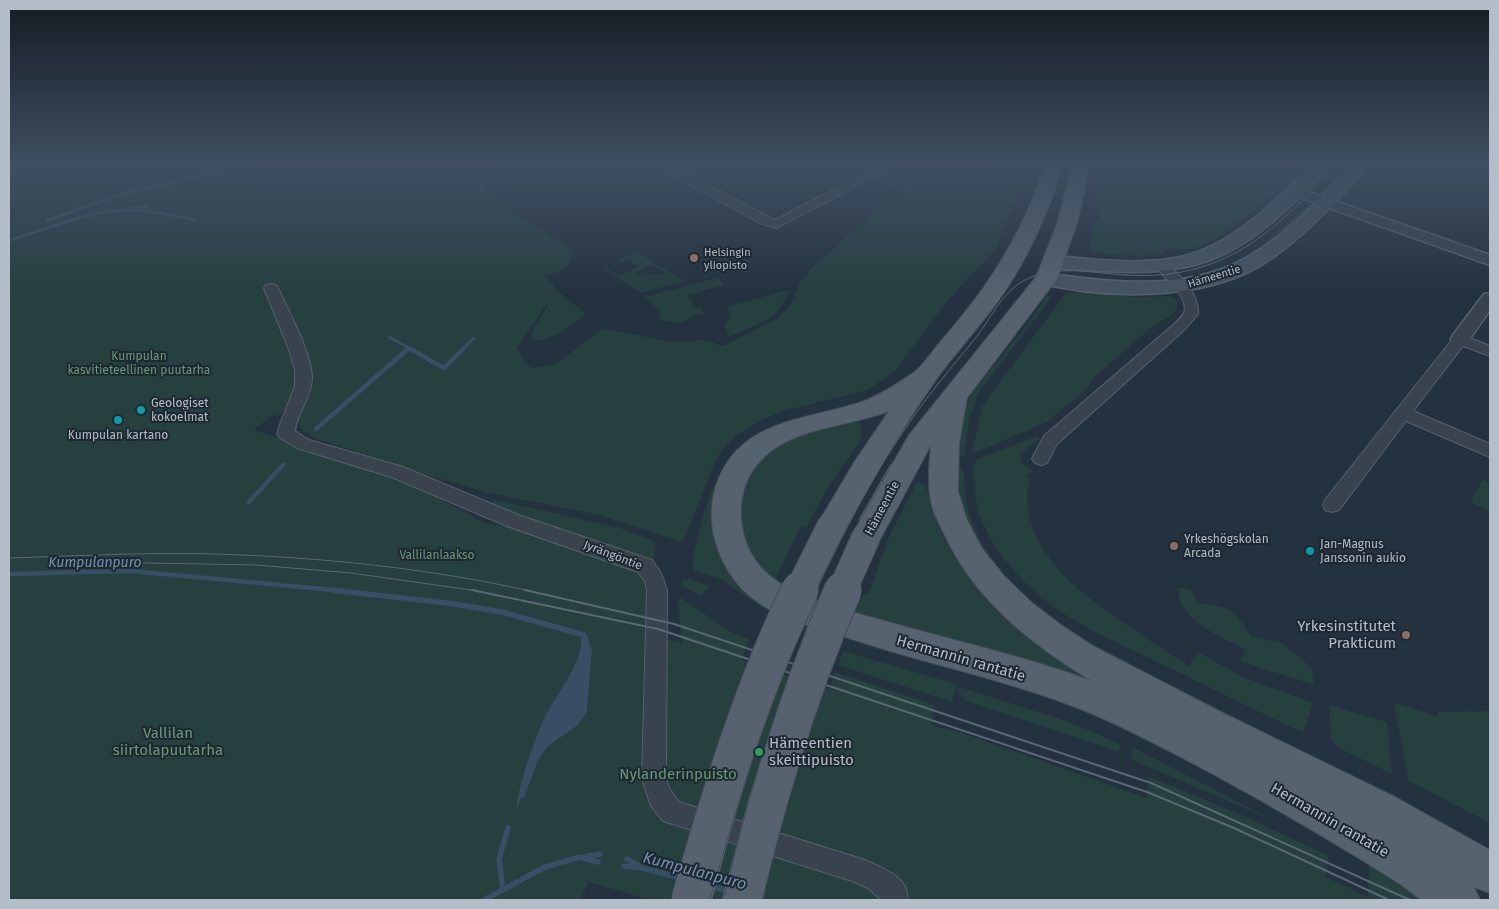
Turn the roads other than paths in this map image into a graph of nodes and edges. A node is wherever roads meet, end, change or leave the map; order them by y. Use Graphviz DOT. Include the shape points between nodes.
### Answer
graph roads {
  1 [pos="741,208"];
  2 [pos="806,208"];
  3 [pos="1038,208"];
  4 [pos="1070,208"];
  5 [pos="1275,208"];
  6 [pos="1318,208"];
  7 [pos="1346,208"];
  8 [pos="1490,260"];
  9 [pos="1018,261"];
  10 [pos="1162,266"];
  11 [pos="1050,270"];
  12 [pos="1180,286"];
  13 [pos="271,288"];
  14 [pos="1490,298"];
  15 [pos="1460,339"];
  16 [pos="1490,352"];
  17 [pos="926,376"];
  18 [pos="954,398"];
  19 [pos="1403,413"];
  20 [pos="1490,452"];
  21 [pos="1041,459"];
  22 [pos="1332,505"];
  23 [pos="1490,873"];
  24 [pos="690,900"];
  25 [pos="743,900"];
  26 [pos="894,900"];
  27 [pos="1460,900"];
  1 -- 2 [label="street" via="776,224"];
  3 -- 9 [label="main road"];
  4 -- 11 [label="main road"];
  5 -- 10 [label="main road, Hämeentie" via="1218,250"];
  6 -- 12 [label="main road, Hämeentie" via="1250,263 1235,271"];
  7 -- 8 [label="street"];
  9 -- 11 [label="main road" via="1028,269"];
  9 -- 17 [label="main road"];
  10 -- 11 [label="main road, Hämeentie"];
  10 -- 12 [label="street, Hämeentie"];
  11 -- 12 [label="main road, Hämeentie" via="1066,282"];
  11 -- 18 [label="main road, Hämeentie"];
  12 -- 21 [label="street, Hämeentie" via="1190,302 1191,314 1050,440"];
  13 -- 26 [label="street, Jyrängöntie" via="300,358 304,376 286,434 303,444 397,472 514,521 645,566 657,590 654,779 663,803 672,812 856,869 878,879 895,893"];
  14 -- 15 [label="street"];
  15 -- 16 [label="street"];
  15 -- 19 [label="street"];
  17 -- 24 [label="main road, bridge" via="855,484 782,629 726,775"];
  17 -- 27 [label="main road, Hermannin rantatie" via="890,400 873,407 788,430 768,441 742,463 729,488 726,518 734,550 752,579 795,606 868,631 1046,681 1129,713 1301,801"];
  18 -- 23 [label="main road, Hermannin rantatie" via="942,461 948,511 966,549 989,581 1038,630 1106,673 1349,795"];
  18 -- 25 [label="main road, Hämeentie, bridge" via="919,442 866,537 821,643 796,710"];
  19 -- 20 [label="street"];
  19 -- 22 [label="street"];
}
